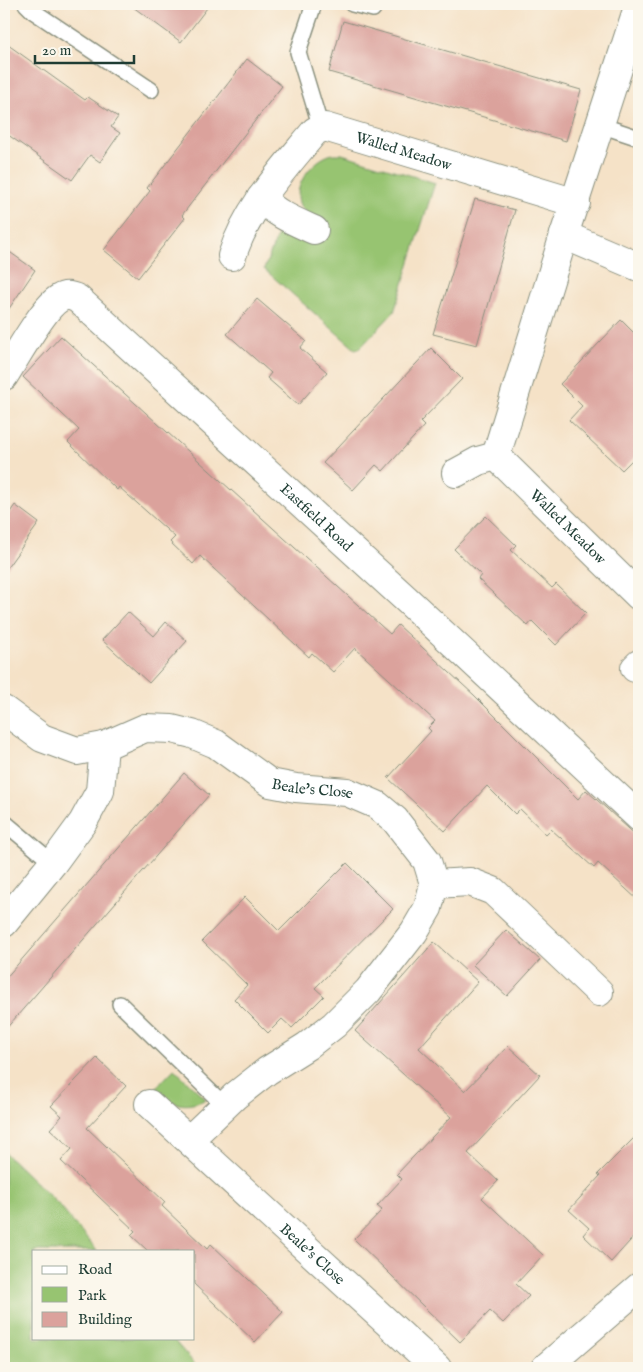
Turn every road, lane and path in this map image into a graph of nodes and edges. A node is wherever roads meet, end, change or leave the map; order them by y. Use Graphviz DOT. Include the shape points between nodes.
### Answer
graph roads {
  1 [pos="26,4"];
  2 [pos="314,4"];
  3 [pos="352,4"];
  4 [pos="639,4"];
  5 [pos="373,9"];
  6 [pos="151,90"];
  7 [pos="600,125"];
  8 [pos="321,128"];
  9 [pos="639,138"];
  10 [pos="261,198"];
  11 [pos="576,203"];
  12 [pos="314,230"];
  13 [pos="564,235"];
  14 [pos="232,256"];
  15 [pos="639,267"];
  16 [pos="4,376"];
  17 [pos="496,456"];
  18 [pos="456,473"];
  19 [pos="639,596"];
  20 [pos="4,710"];
  21 [pos="104,746"];
  22 [pos="639,817"];
  23 [pos="4,822"];
  24 [pos="53,863"];
  25 [pos="434,884"];
  26 [pos="4,923"];
  27 [pos="599,992"];
  28 [pos="120,1004"];
  29 [pos="149,1104"];
  30 [pos="225,1106"];
  31 [pos="189,1140"];
  32 [pos="639,1287"];
  33 [pos="437,1368"];
  34 [pos="545,1368"];
  1 -- 6 [label="lane"];
  2 -- 8 [label="lane" via="298,52"];
  3 -- 5 [label="lane"];
  4 -- 7 [label="street"];
  7 -- 9 [label="lane"];
  7 -- 11 [label="street"];
  8 -- 10 [label="street" via="315,131"];
  8 -- 11 [label="street, Walled Meadow" via="342,131"];
  10 -- 12 [label="street" via="271,209"];
  10 -- 14 [label="street" via="238,237"];
  11 -- 13 [label="street"];
  13 -- 15 [label="street"];
  13 -- 17 [label="street"];
  16 -- 22 [label="street, Eastfield Road" via="47,309 62,296 78,299"];
  17 -- 18 [label="street"];
  17 -- 19 [label="street, Walled Meadow"];
  20 -- 21 [label="street, Beale's Close" via="42,738 77,751"];
  21 -- 24 [label="street" via="100,792"];
  21 -- 25 [label="street, Beale's Close" via="145,728 172,729 216,744 270,783 347,792 378,805 396,820 427,860"];
  23 -- 24 [label="lane"];
  24 -- 26 [label="street"];
  25 -- 27 [label="street" via="470,882 493,891"];
  25 -- 30 [label="street" via="428,908 414,932 368,991 334,1025 267,1071"];
  28 -- 30 [label="lane"];
  29 -- 31 [label="street, Beale's Close"];
  30 -- 31 [label="street"];
  31 -- 33 [label="street, Beale's Close"];
  32 -- 34 [label="street"];
}
